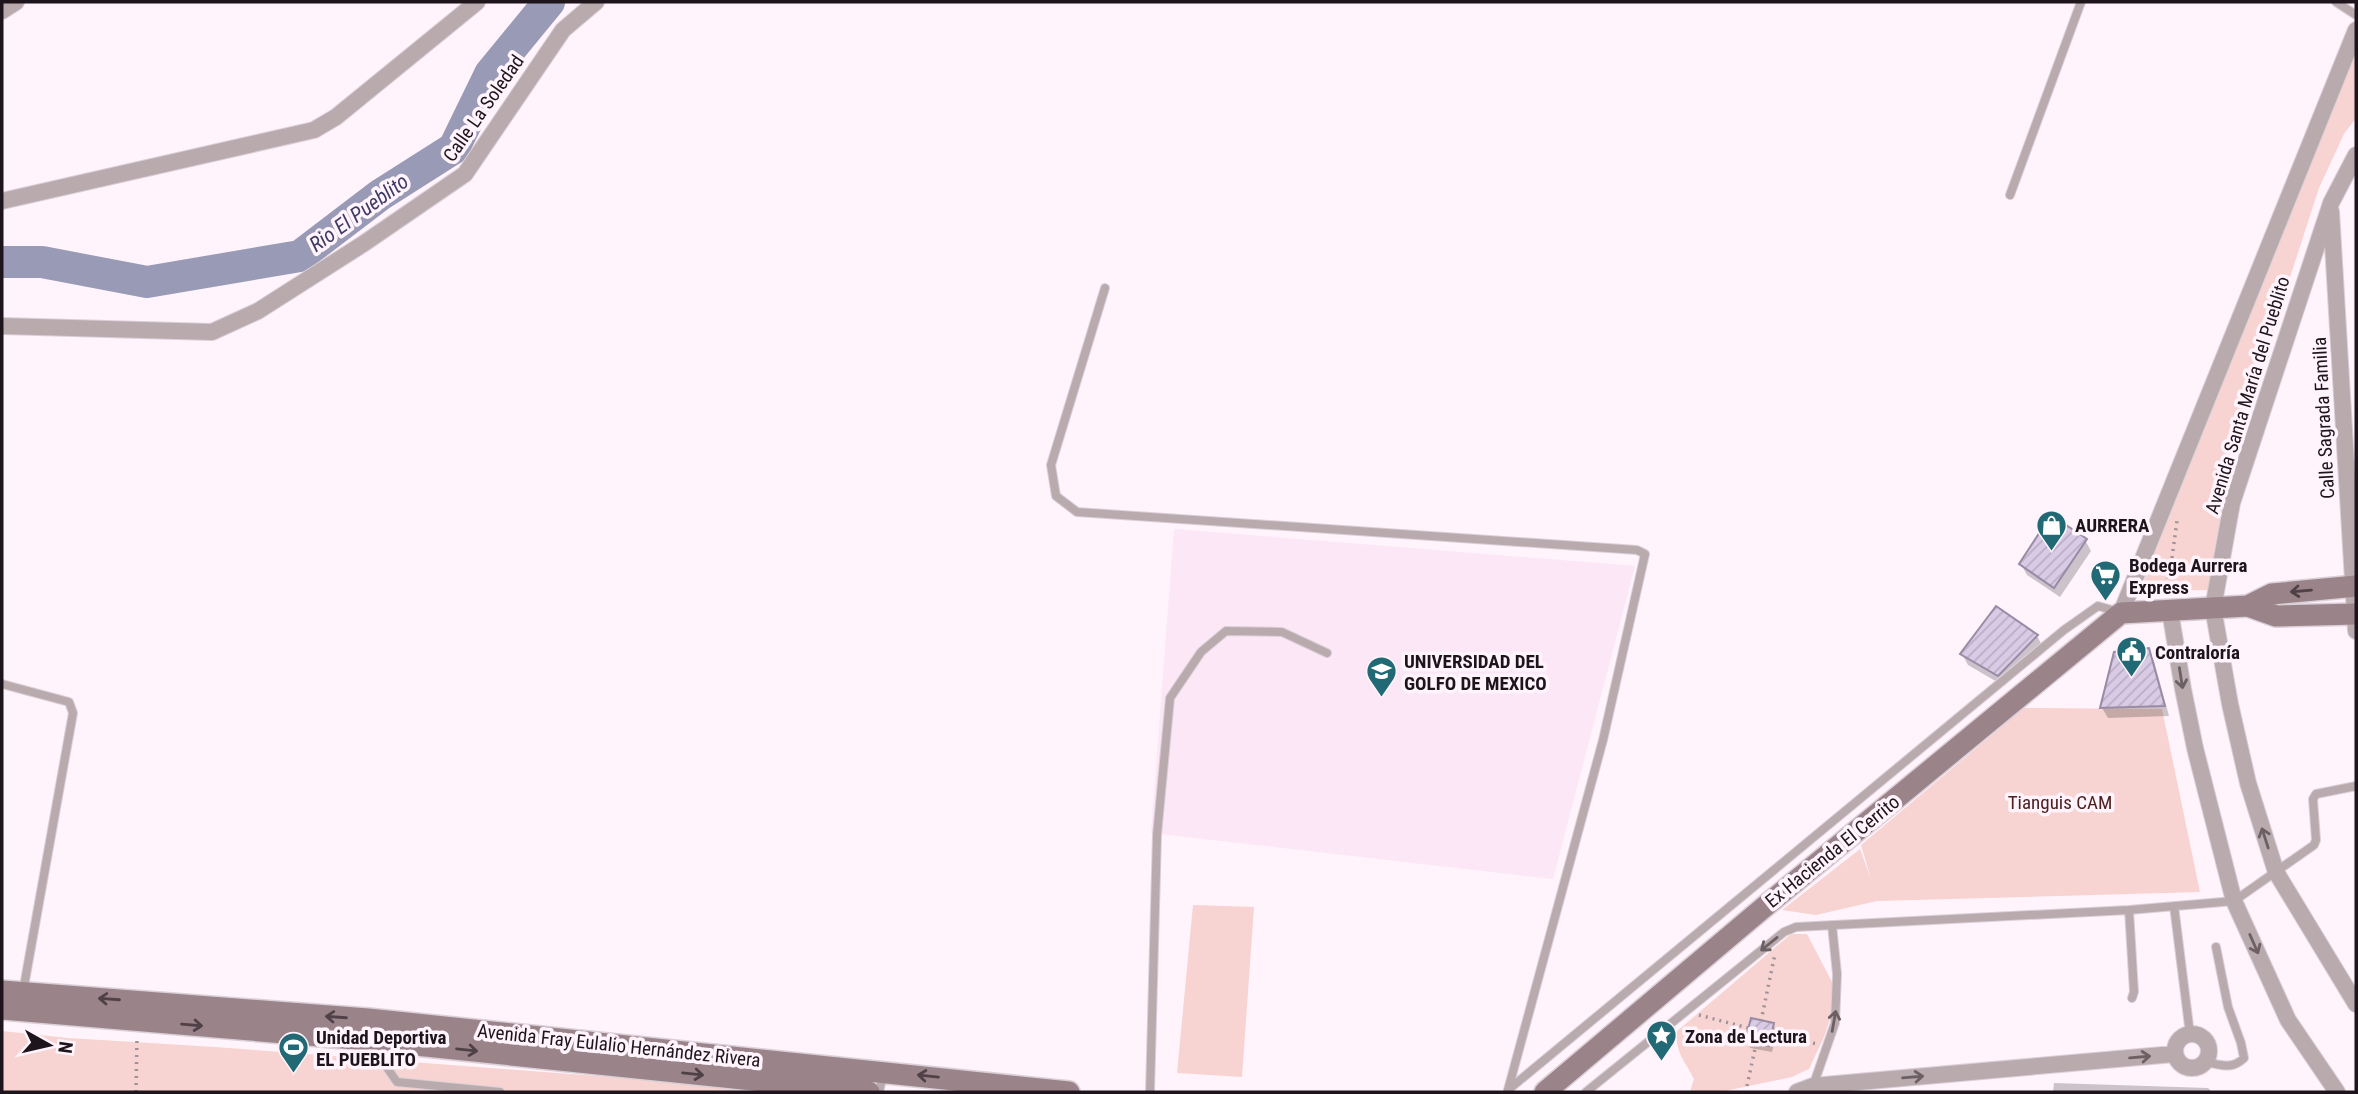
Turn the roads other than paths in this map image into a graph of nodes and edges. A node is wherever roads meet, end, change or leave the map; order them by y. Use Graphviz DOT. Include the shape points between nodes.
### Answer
graph roads {
  1 [pos="16,2"];
  2 [pos="477,2"];
  3 [pos="596,2"];
  4 [pos="2081,2"];
  5 [pos="2336,2"];
  6 [pos="2,11"];
  7 [pos="2356,15"];
  8 [pos="2356,30"];
  9 [pos="2356,155"];
  10 [pos="2010,195"];
  11 [pos="2,201"];
  12 [pos="2330,203"];
  13 [pos="1105,288"];
  14 [pos="2,326"];
  15 [pos="2355,587"];
  16 [pos="2248,606"];
  17 [pos="2213,608"];
  18 [pos="2171,611"];
  19 [pos="2121,612"];
  20 [pos="2356,620"];
  21 [pos="1326,653"];
  22 [pos="2,684"];
  23 [pos="2356,786"];
  24 [pos="2276,872"];
  25 [pos="2234,901"];
  26 [pos="2174,906"];
  27 [pos="2129,910"];
  28 [pos="1832,925"];
  29 [pos="2216,947"];
  30 [pos="12,992"];
  31 [pos="2132,998"];
  32 [pos="2356,1004"];
  33 [pos="2,1009"];
  34 [pos="367,1029"];
  35 [pos="2190,1034"];
  36 [pos="2174,1054"];
  37 [pos="2206,1062"];
  38 [pos="882,1082"];
  39 [pos="1813,1086"];
  40 [pos="1507,1091"];
  41 [pos="500,1092"];
  42 [pos="870,1092"];
  43 [pos="1069,1092"];
  44 [pos="1150,1092"];
  45 [pos="1545,1092"];
  46 [pos="1586,1092"];
  47 [pos="1797,1092"];
  48 [pos="2337,1092"];
  1 -- 6 [label="street"];
  2 -- 11 [label="street" via="314,130"];
  3 -- 14 [label="street, Calle La Soledad" via="563,30 465,174 258,311 212,332"];
  4 -- 10 [label="lane"];
  5 -- 7 [label="lane"];
  8 -- 19 [label="street, Avenida Santa María del Pueblito"];
  9 -- 12 [label="street, Avenida Santa María del Pueblito"];
  12 -- 15 [label="street, Calle Sagrada Familia"];
  12 -- 17 [label="street, Avenida Santa María del Pueblito" via="2232,503"];
  13 -- 40 [label="lane" via="1051,465 1056,496 1077,512 1645,554 1603,740"];
  15 -- 16 [label="street, one-way" via="2272,594"];
  15 -- 20 [label="street, Calle Sagrada Familia"];
  16 -- 17 [label="street"];
  16 -- 20 [label="street" via="2276,616"];
  17 -- 18 [label="street"];
  24 -- 17 [label="street, Avenida Santa María del Pueblito, one-way" via="2248,783"];
  18 -- 19 [label="street"];
  18 -- 25 [label="street, one-way" via="2195,748"];
  19 -- 40 [label="lane" via="2098,606 2064,629"];
  19 -- 45 [label="street, Ex Hacienda El Cerrito"];
  21 -- 44 [label="lane" via="1282,632 1226,631 1201,652 1170,698 1157,835"];
  22 -- 30 [label="lane" via="69,702 73,713"];
  23 -- 24 [label="lane" via="2316,794 2314,845"];
  24 -- 25 [label="lane"];
  24 -- 32 [label="street, Avenida Santa María del Pueblito"];
  25 -- 26 [label="lane"];
  25 -- 48 [label="street, one-way" via="2288,1020"];
  26 -- 27 [label="lane"];
  26 -- 35 [label="lane"];
  27 -- 28 [label="lane"];
  27 -- 31 [label="lane"];
  39 -- 28 [label="lane, one-way" via="1835,1023"];
  28 -- 46 [label="lane, one-way" via="1784,932"];
  29 -- 37 [label="lane" via="2244,1058 2227,1067"];
  34 -- 30 [label="street, Avenida Fray Eulalio Hernández Rivera, one-way"];
  33 -- 34 [label="street, Avenida Fray Eulalio Hernández Rivera, one-way" via="137,1021"];
  34 -- 38 [label="street, Avenida Fray Eulalio Hernández Rivera"];
  34 -- 41 [label="lane" via="397,1082"];
  34 -- 42 [label="street, Avenida Fray Eulalio Hernández Rivera, one-way"];
  35 -- 36 [label="street" via="2178,1040"];
  35 -- 37 [label="street" via="2203,1037 2209,1049"];
  36 -- 37 [label="street" via="2181,1065 2194,1069"];
  39 -- 36 [label="street, one-way"];
  43 -- 38 [label="street, Avenida Fray Eulalio Hernández Rivera, one-way"];
  39 -- 47 [label="street"];
}
